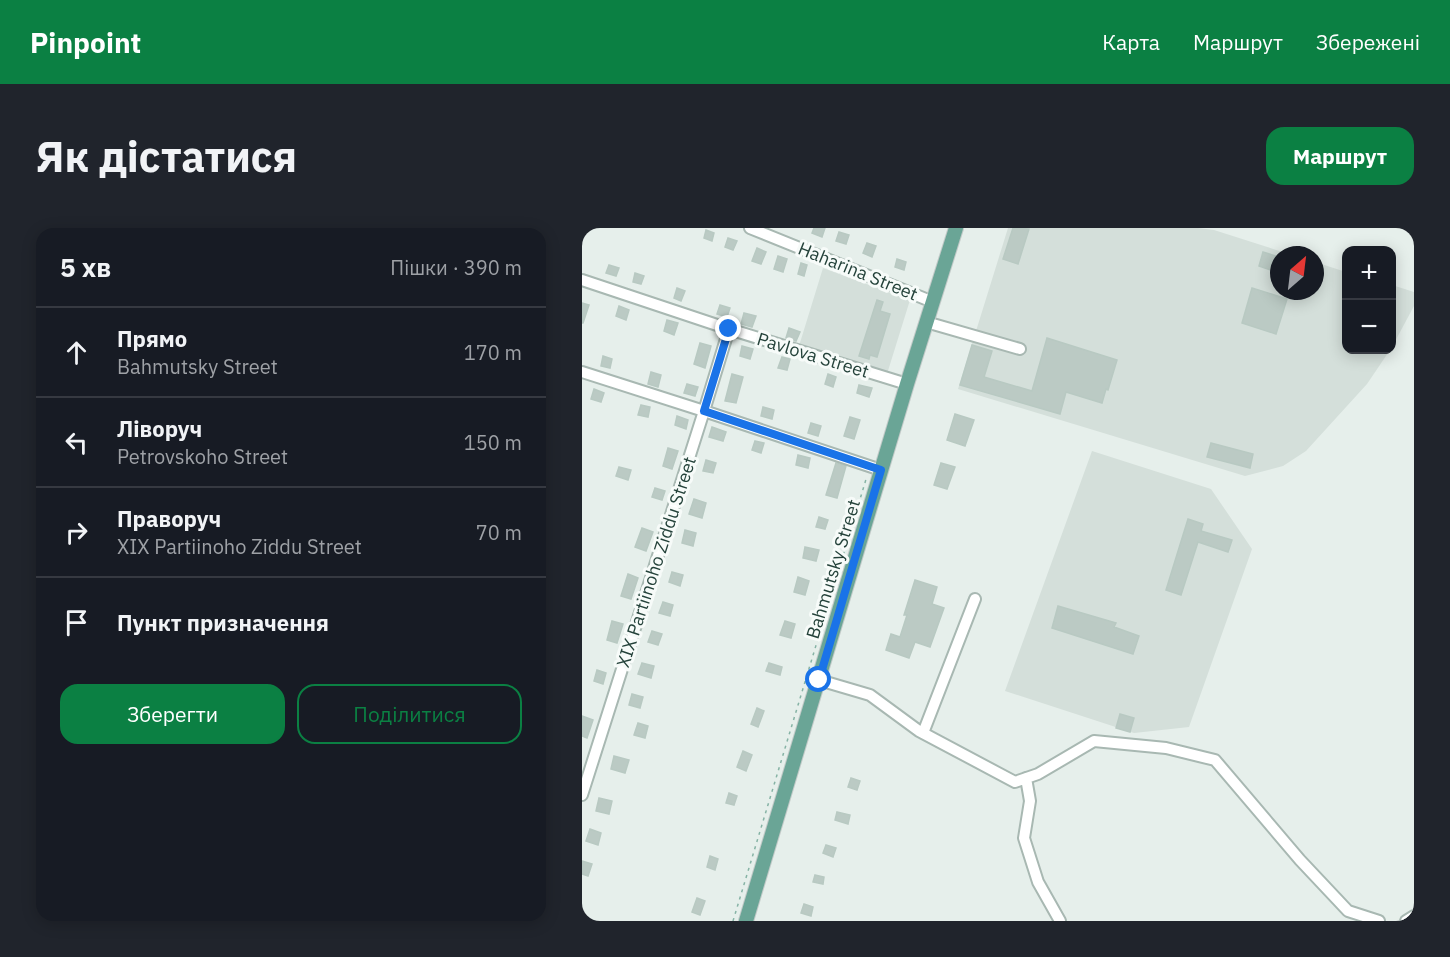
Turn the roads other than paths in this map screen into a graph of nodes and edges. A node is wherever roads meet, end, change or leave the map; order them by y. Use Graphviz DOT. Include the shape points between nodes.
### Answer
graph roads {
  1 [pos="750,228"];
  2 [pos="956,228"];
  3 [pos="582,280"];
  4 [pos="933,302"];
  5 [pos="926,322"];
  6 [pos="729,329"];
  7 [pos="1020,349"];
  8 [pos="582,372"];
  9 [pos="907,384"];
  10 [pos="704,411"];
  11 [pos="875,468"];
  12 [pos="975,599"];
  13 [pos="819,680"];
  14 [pos="923,733"];
  15 [pos="1026,778"];
  16 [pos="582,795"];
  17 [pos="1414,916"];
  18 [pos="746,921"];
  19 [pos="1060,921"];
  20 [pos="1379,921"];
  21 [pos="1406,921"];
  1 -- 4 [label="street, Haharina Street"];
  2 -- 4 [label="main road, Bahmutsky Street"];
  3 -- 6 [label="street, Pavlova Street"];
  4 -- 5 [label="main road, Bahmutsky Street"];
  5 -- 7 [label="street"];
  5 -- 9 [label="main road, Bahmutsky Street"];
  6 -- 9 [label="street, Pavlova Street"];
  6 -- 10 [label="street, XIX Partiinoho Ziddu Street"];
  8 -- 10 [label="street"];
  9 -- 11 [label="main road, Bahmutsky Street"];
  10 -- 11 [label="street"];
  10 -- 16 [label="street, XIX Partiinoho Ziddu Street"];
  11 -- 13 [label="main road, Bahmutsky Street"];
  12 -- 14 [label="street"];
  13 -- 14 [label="street" via="870,695"];
  13 -- 18 [label="main road, Bahmutsky Street"];
  14 -- 15 [label="street" via="1015,782"];
  15 -- 19 [label="street" via="1030,801 1024,838 1038,882"];
  15 -- 20 [label="street" via="1094,741 1166,748 1215,760 1348,911"];
  17 -- 21 [label="street"];
}
